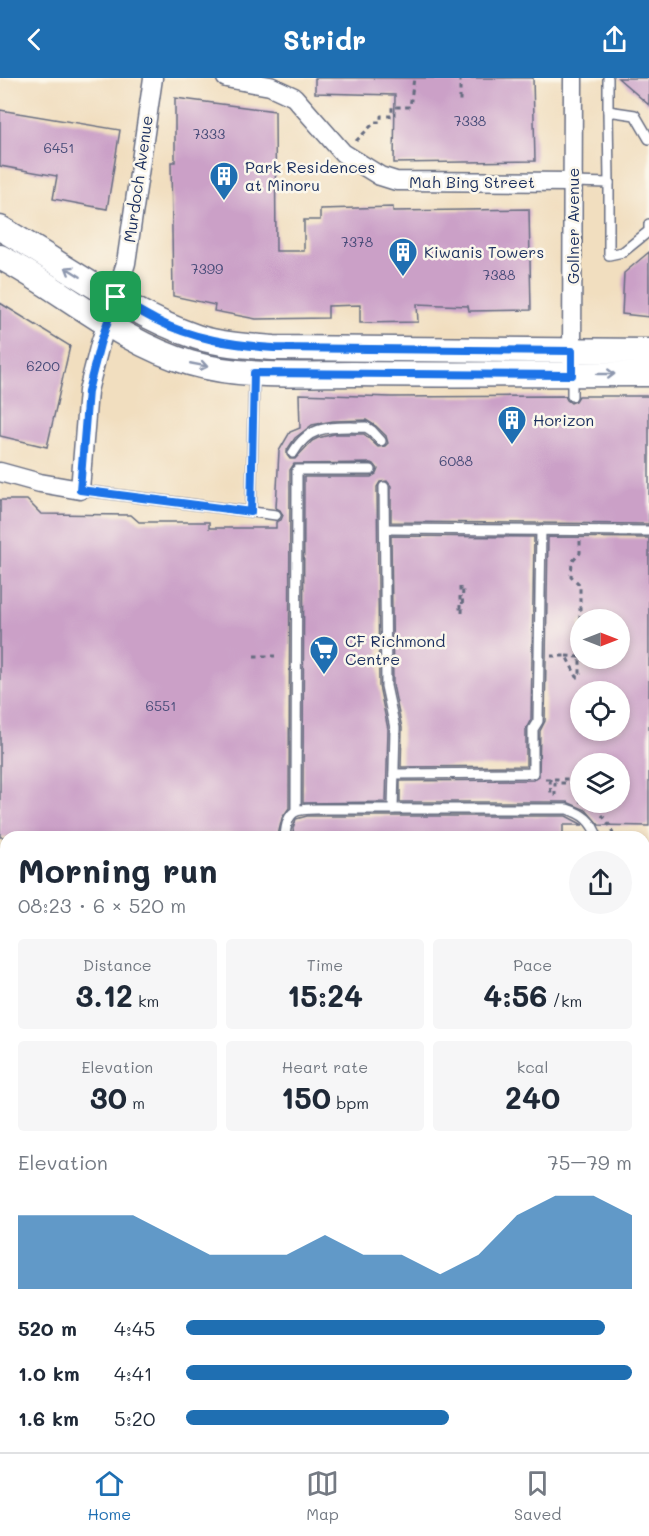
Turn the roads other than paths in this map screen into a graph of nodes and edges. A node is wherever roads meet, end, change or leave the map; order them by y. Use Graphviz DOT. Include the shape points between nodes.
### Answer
graph roads {
  1 [pos="153,78"];
  2 [pos="226,78"];
  3 [pos="573,78"];
  4 [pos="608,78"];
  5 [pos="608,111"];
  6 [pos="649,140"];
  7 [pos="573,182"];
  8 [pos="609,183"];
  9 [pos="649,224"];
  10 [pos="0,228"];
  11 [pos="0,257"];
  12 [pos="116,297"];
  13 [pos="106,324"];
  14 [pos="649,351"];
  15 [pos="254,373"];
  16 [pos="572,374"];
  17 [pos="649,374"];
  18 [pos="381,441"];
  19 [pos="293,453"];
  20 [pos="371,470"];
  21 [pos="0,472"];
  22 [pos="384,487"];
  23 [pos="80,490"];
  24 [pos="251,512"];
  25 [pos="276,515"];
  26 [pos="385,529"];
  27 [pos="541,530"];
  28 [pos="649,531"];
  29 [pos="394,774"];
  30 [pos="393,809"];
  31 [pos="297,810"];
  32 [pos="285,831"];
  33 [pos="595,831"];
  1 -- 12 [label="street, Murdoch Avenue" via="126,263"];
  2 -- 7 [label="street, Mah Bing Street" via="270,86 294,97 343,153 380,176 396,181"];
  3 -- 7 [label="street, Gollner Avenue"];
  4 -- 5 [label="lane"];
  5 -- 6 [label="lane" via="635,115"];
  5 -- 8 [label="lane"];
  7 -- 8 [label="lane"];
  7 -- 16 [label="street, Gollner Avenue"];
  8 -- 9 [label="lane" via="609,255 623,252 649,231"];
  12 -- 10 [label="street, one-way"];
  11 -- 13 [label="street"];
  12 -- 13 [label="street, Murdoch Avenue"];
  12 -- 16 [label="street" via="159,322 235,345"];
  13 -- 15 [label="street, one-way" via="147,347 191,363"];
  13 -- 23 [label="street, Murdoch Avenue" via="88,391"];
  14 -- 16 [label="street"];
  15 -- 16 [label="street"];
  15 -- 24 [label="lane"];
  16 -- 17 [label="street, one-way"];
  18 -- 19 [label="lane" via="366,428 325,428 302,439"];
  20 -- 31 [label="lane" via="297,470"];
  21 -- 23 [label="street"];
  22 -- 26 [label="lane"];
  23 -- 24 [label="lane"];
  24 -- 25 [label="lane"];
  26 -- 27 [label="lane"];
  26 -- 29 [label="lane" via="386,686 395,728"];
  27 -- 28 [label="lane"];
  27 -- 29 [label="lane" via="538,721 533,729 533,773"];
  29 -- 30 [label="lane"];
  30 -- 31 [label="lane"];
  30 -- 33 [label="lane" via="567,809 591,822"];
  31 -- 32 [label="lane" via="286,820"];
}
